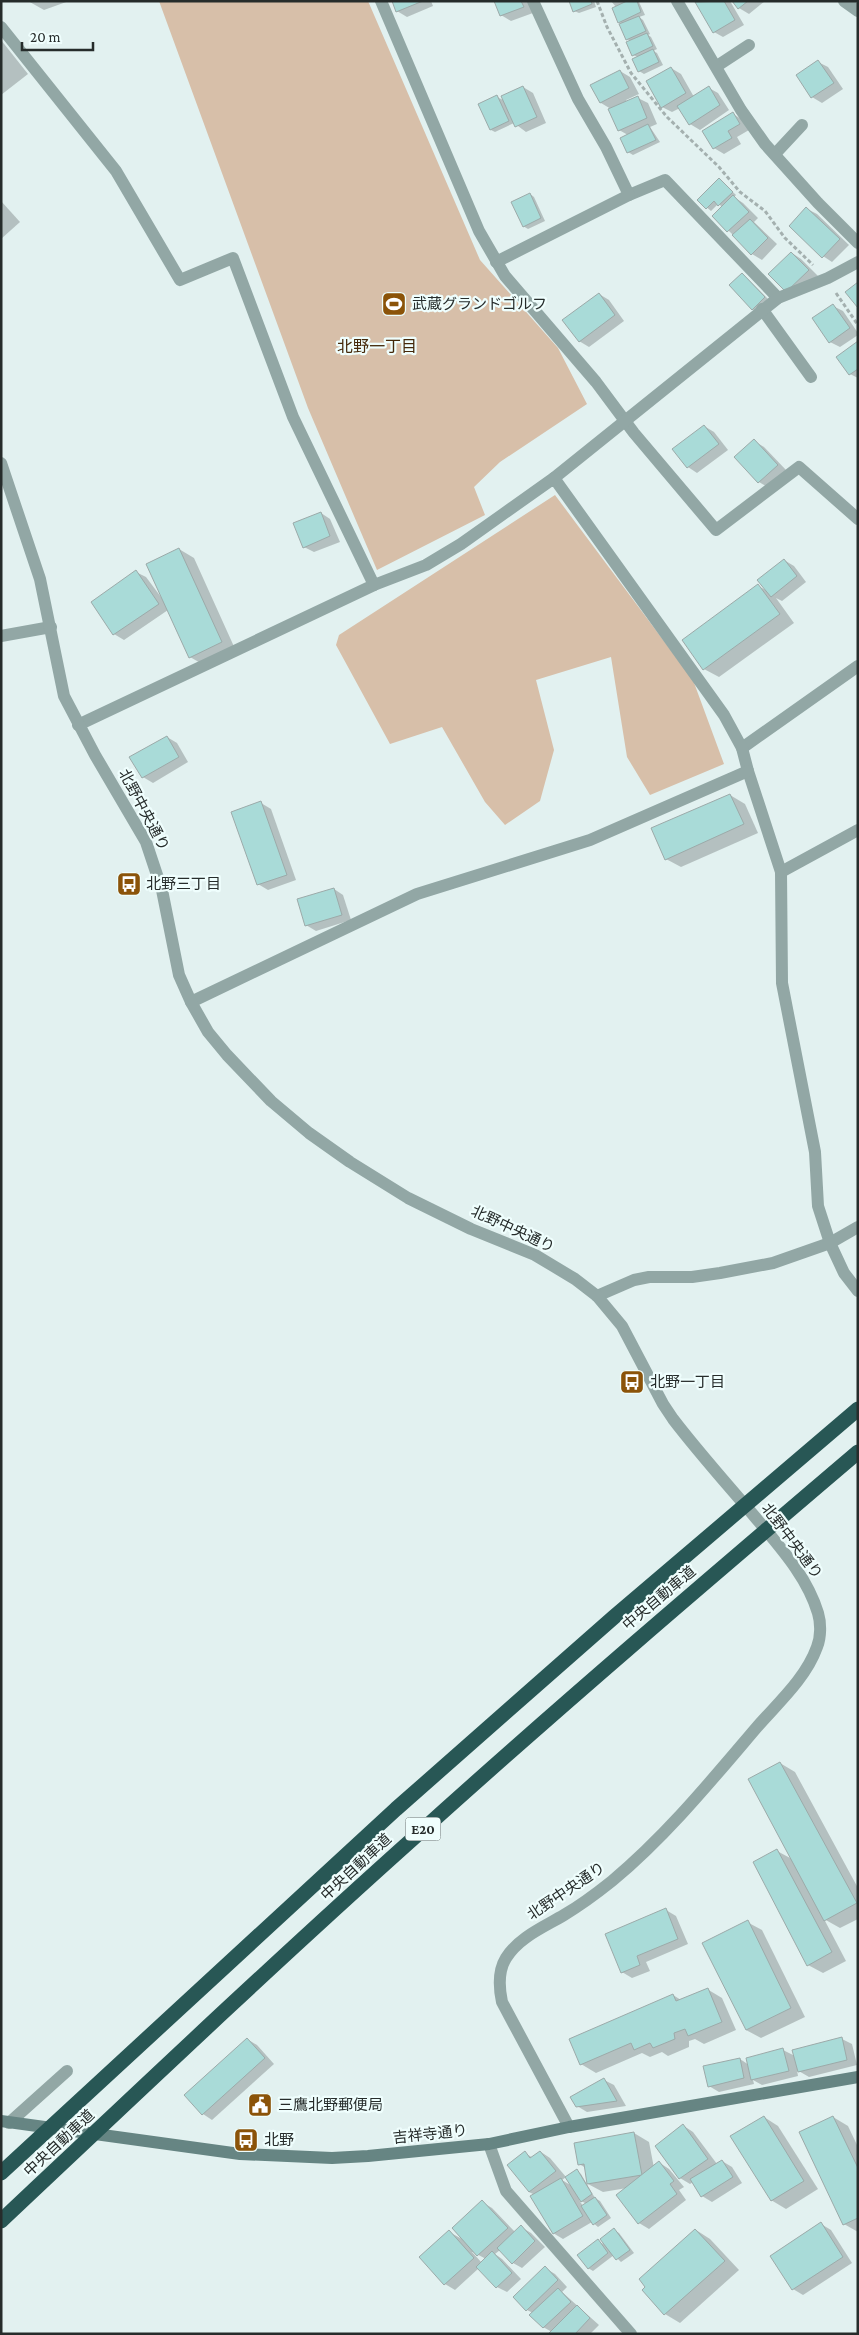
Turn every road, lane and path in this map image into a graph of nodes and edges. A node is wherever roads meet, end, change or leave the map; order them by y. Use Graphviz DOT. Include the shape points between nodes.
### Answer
graph roads {
  1 [pos="381,1"];
  2 [pos="533,1"];
  3 [pos="598,1"];
  4 [pos="677,1"];
  5 [pos="844,1"];
  6 [pos="858,11"];
  7 [pos="1,27"];
  8 [pos="749,45"];
  9 [pos="717,66"];
  10 [pos="802,125"];
  11 [pos="775,154"];
  12 [pos="629,195"];
  13 [pos="858,243"];
  14 [pos="496,262"];
  15 [pos="858,262"];
  16 [pos="828,278"];
  17 [pos="778,298"];
  18 [pos="762,309"];
  19 [pos="858,326"];
  20 [pos="811,377"];
  21 [pos="625,419"];
  22 [pos="1,463"];
  23 [pos="554,478"];
  24 [pos="858,519"];
  25 [pos="374,585"];
  26 [pos="51,627"];
  27 [pos="1,636"];
  28 [pos="858,666"];
  29 [pos="78,724"];
  30 [pos="742,748"];
  31 [pos="748,771"];
  32 [pos="858,830"];
  33 [pos="781,872"];
  34 [pos="191,1002"];
  35 [pos="858,1227"];
  36 [pos="830,1243"];
  37 [pos="858,1291"];
  38 [pos="596,1296"];
  39 [pos="858,1409"];
  40 [pos="858,1452"];
  41 [pos="67,2070"];
  42 [pos="858,2077"];
  43 [pos="4,2124"];
  44 [pos="569,2127"];
  45 [pos="489,2144"];
  46 [pos="1,2173"];
  47 [pos="1,2221"];
  48 [pos="631,2334"];
  1 -- 14 [label="street"];
  2 -- 12 [label="street" via="578,100"];
  3 -- 16 [label="path" via="607,27 631,73 740,192 765,211 785,238"];
  4 -- 9 [label="street"];
  5 -- 6 [label="street"];
  7 -- 25 [label="street" via="116,171 180,280 233,258 293,417"];
  8 -- 9 [label="street"];
  9 -- 11 [label="street" via="741,110"];
  10 -- 11 [label="street"];
  11 -- 13 [label="street"];
  12 -- 14 [label="street"];
  12 -- 17 [label="street" via="665,180"];
  14 -- 21 [label="street"];
  15 -- 16 [label="street"];
  16 -- 17 [label="street"];
  16 -- 19 [label="path"];
  17 -- 18 [label="street"];
  18 -- 20 [label="street"];
  18 -- 21 [label="street"];
  21 -- 23 [label="street"];
  21 -- 24 [label="street" via="716,530 799,467"];
  22 -- 26 [label="street, 北野中央通り" via="40,579"];
  23 -- 25 [label="street" via="426,566"];
  23 -- 30 [label="street" via="724,715"];
  25 -- 29 [label="street"];
  26 -- 27 [label="street"];
  26 -- 29 [label="street, 北野中央通り" via="64,696"];
  28 -- 30 [label="street"];
  29 -- 34 [label="street, 北野中央通り" via="146,842 162,890 179,975"];
  30 -- 31 [label="street"];
  31 -- 33 [label="street"];
  31 -- 34 [label="street" via="590,840 418,894"];
  32 -- 33 [label="street"];
  33 -- 36 [label="street" via="782,983 815,1152 818,1206"];
  34 -- 38 [label="street, 北野中央通り" via="208,1032 227,1055 271,1101 309,1133 408,1198 535,1255"];
  35 -- 36 [label="street"];
  36 -- 37 [label="street" via="844,1272"];
  36 -- 38 [label="street" via="749,1269 692,1277 650,1277"];
  38 -- 44 [label="street, 北野中央通り" via="622,1326 673,1419 779,1545 800,1575 811,1593 820,1628 814,1654 793,1685 696,1800 604,1887 520,1941 505,1958 499,1991 502,2002"];
  39 -- 46 [label="highway, 中央自動車道 / E20, bridge" via="396,1809"];
  40 -- 47 [label="highway, 中央自動車道 / E20, bridge" via="631,1645 416,1836"];
  41 -- 43 [label="street"];
  42 -- 44 [label="main road, 吉祥寺通り"];
  43 -- 45 [label="main road, 吉祥寺通り" via="240,2154 332,2158 431,2152"];
  44 -- 45 [label="main road, 吉祥寺通り"];
  45 -- 48 [label="street" via="506,2191"];
}
